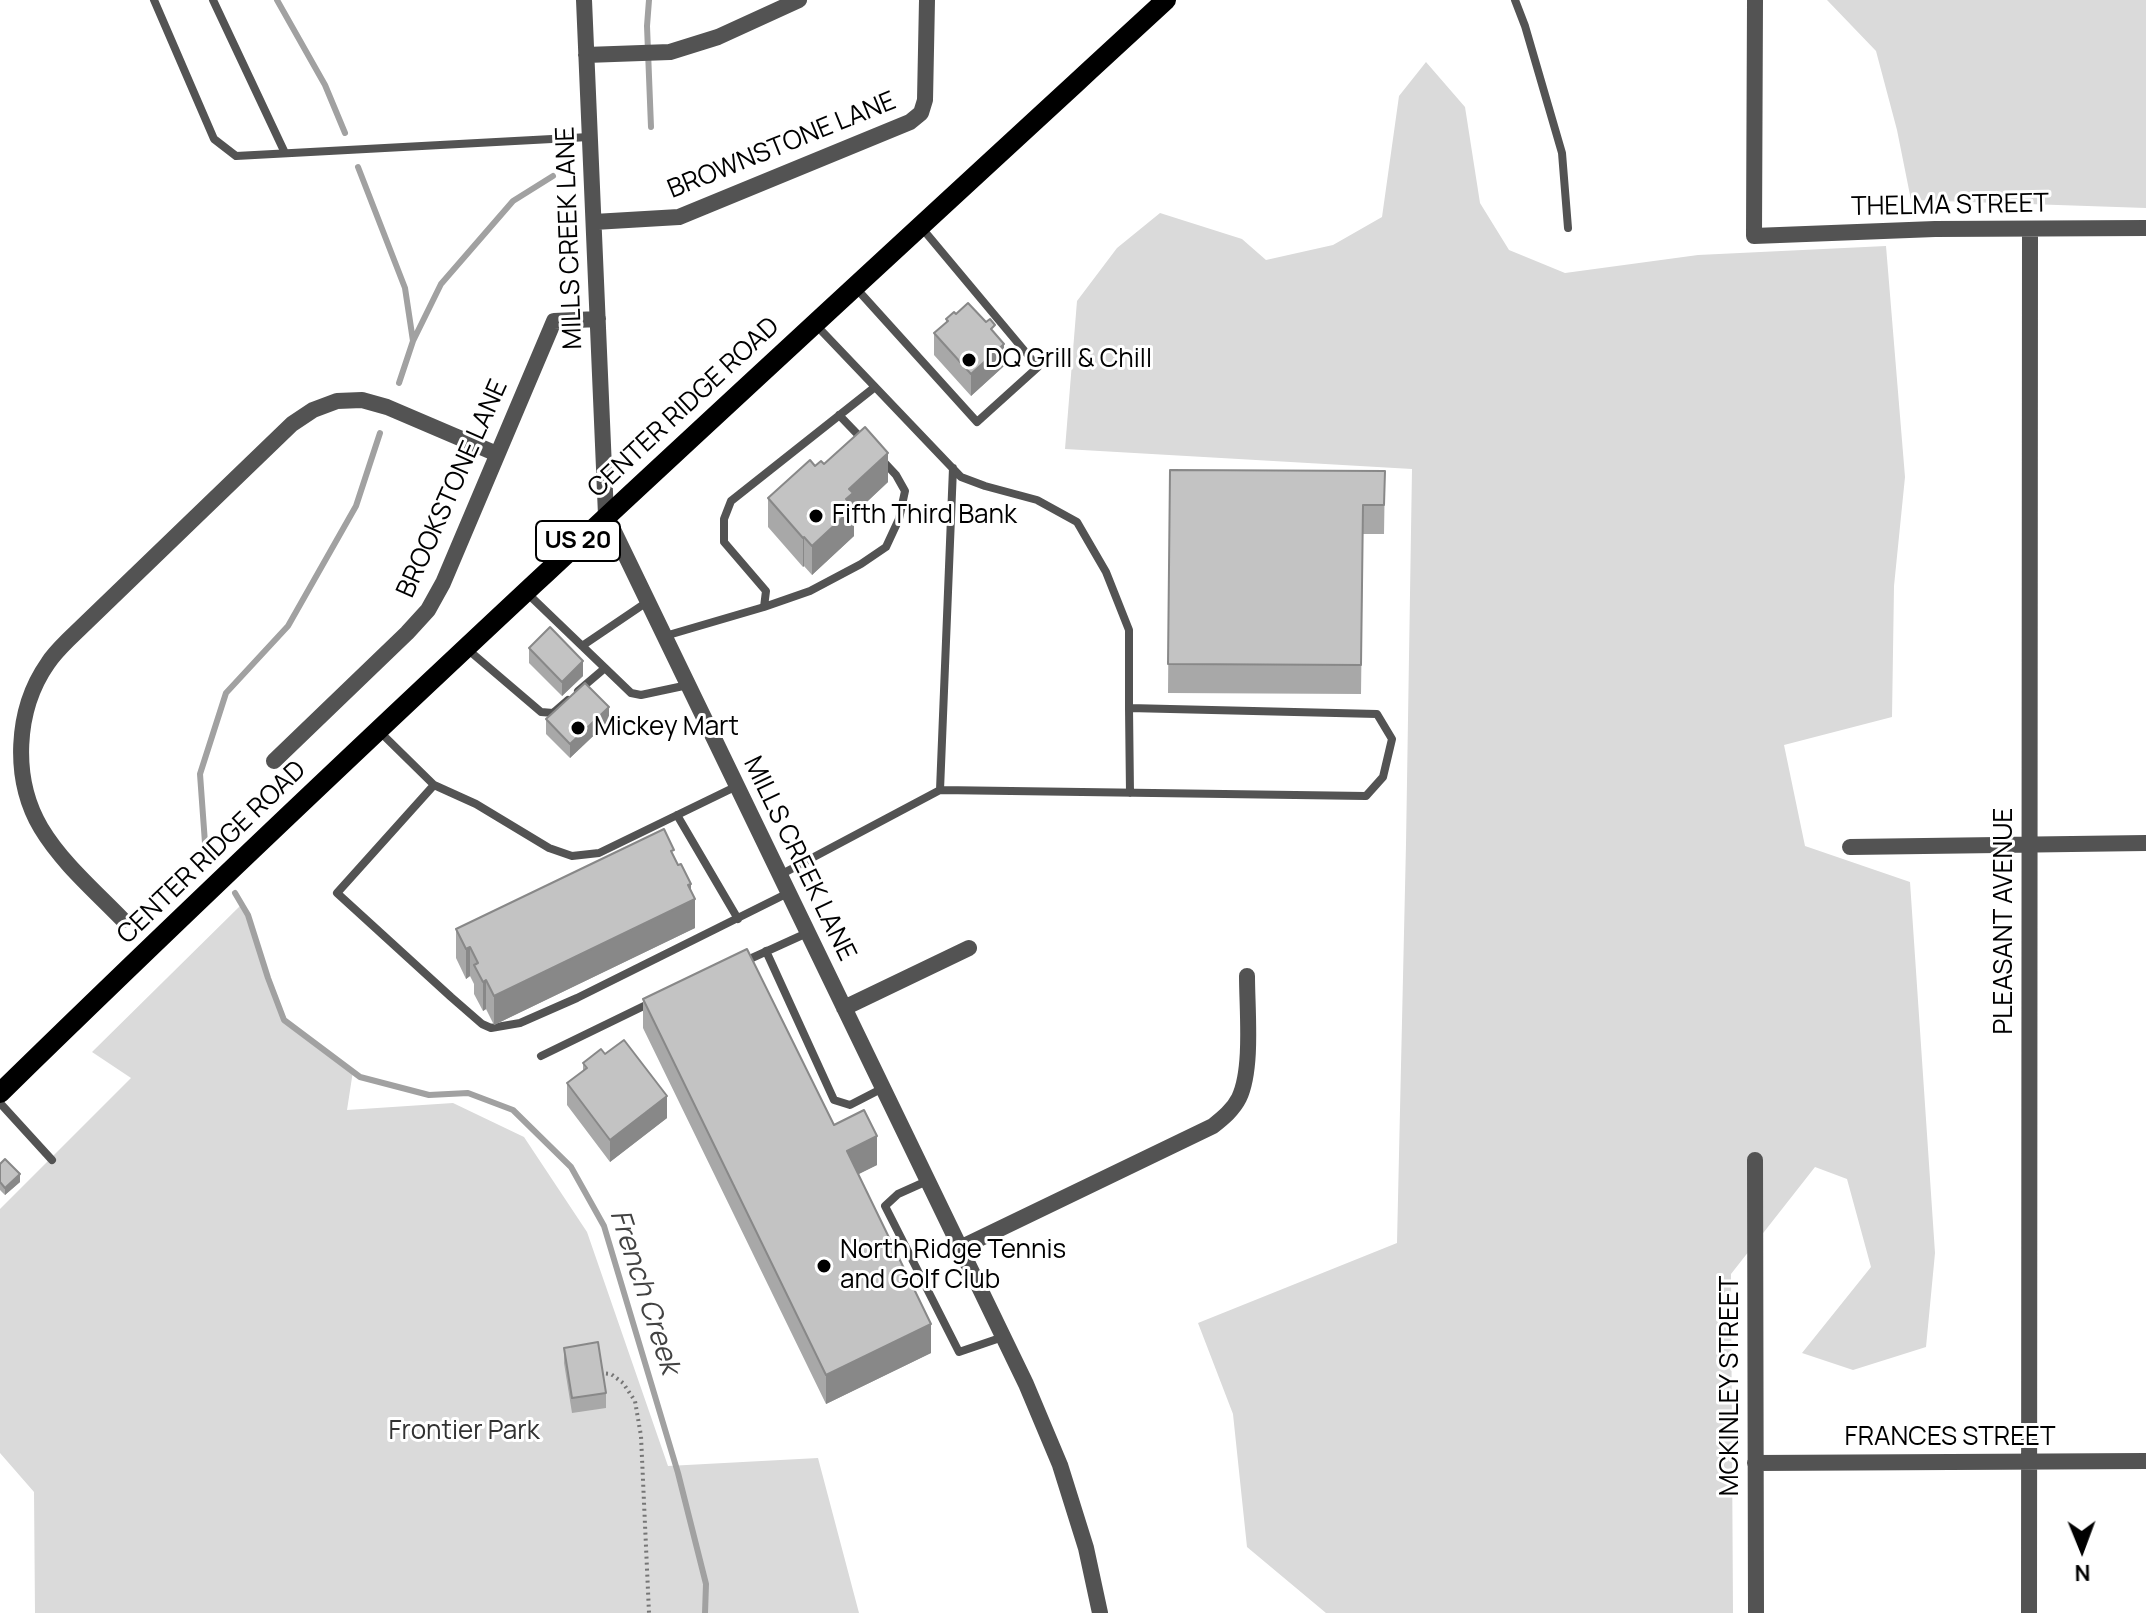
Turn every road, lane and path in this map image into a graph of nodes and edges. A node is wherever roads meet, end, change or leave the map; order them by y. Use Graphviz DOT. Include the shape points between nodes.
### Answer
graph roads {
  1 [pos="154,0"];
  2 [pos="213,0"];
  3 [pos="584,0"];
  4 [pos="799,0"];
  5 [pos="927,0"];
  6 [pos="1166,0"];
  7 [pos="1515,0"];
  8 [pos="1755,0"];
  9 [pos="586,55"];
  10 [pos="590,137"];
  11 [pos="285,153"];
  12 [pos="594,222"];
  13 [pos="920,226"];
  14 [pos="1568,228"];
  15 [pos="2146,228"];
  16 [pos="2030,229"];
  17 [pos="855,287"];
  18 [pos="598,319"];
  19 [pos="815,324"];
  20 [pos="875,387"];
  21 [pos="839,415"];
  22 [pos="867,445"];
  23 [pos="497,454"];
  24 [pos="877,455"];
  25 [pos="953,468"];
  26 [pos="606,515"];
  27 [pos="525,591"];
  28 [pos="648,601"];
  29 [pos="764,607"];
  30 [pos="665,636"];
  31 [pos="582,646"];
  32 [pos="465,647"];
  33 [pos="605,668"];
  34 [pos="688,685"];
  35 [pos="1129,708"];
  36 [pos="377,730"];
  37 [pos="274,761"];
  38 [pos="434,785"];
  39 [pos="737,786"];
  40 [pos="940,790"];
  41 [pos="1130,793"];
  42 [pos="677,815"];
  43 [pos="2146,843"];
  44 [pos="2029,844"];
  45 [pos="1850,847"];
  46 [pos="780,875"];
  47 [pos="788,893"];
  48 [pos="738,919"];
  49 [pos="123,920"];
  50 [pos="808,932"];
  51 [pos="969,948"];
  52 [pos="766,951"];
  53 [pos="738,964"];
  54 [pos="1247,976"];
  55 [pos="655,1001"];
  56 [pos="844,1008"];
  57 [pos="541,1056"];
  58 [pos="883,1088"];
  59 [pos="0,1093"];
  60 [pos="0,1103"];
  61 [pos="52,1160"];
  62 [pos="1755,1160"];
  63 [pos="927,1181"];
  64 [pos="960,1248"];
  65 [pos="1003,1337"];
  66 [pos="600,1373"];
  67 [pos="2146,1461"];
  68 [pos="2030,1462"];
  69 [pos="1755,1463"];
  70 [pos="649,1613"];
  71 [pos="1100,1613"];
  72 [pos="1756,1613"];
  73 [pos="2029,1613"];
  1 -- 11 [label="lane" via="214,139 236,156"];
  2 -- 11 [label="lane"];
  3 -- 9 [label="street, MILLS CREEK LANE"];
  4 -- 9 [label="street" via="718,37 670,52"];
  5 -- 12 [label="street, BROWNSTONE LANE" via="925,100 921,113 910,122 679,217"];
  6 -- 13 [label="main road, CENTER RIDGE ROAD / US 20"];
  7 -- 14 [label="lane" via="1562,153"];
  8 -- 16 [label="street, THELMA STREET" via="1754,236"];
  9 -- 10 [label="street, MILLS CREEK LANE"];
  10 -- 11 [label="lane"];
  10 -- 12 [label="street, MILLS CREEK LANE"];
  12 -- 18 [label="street, MILLS CREEK LANE"];
  13 -- 17 [label="main road, CENTER RIDGE ROAD / US 20"];
  13 -- 17 [label="lane" via="1038,367 977,422"];
  15 -- 16 [label="street, THELMA STREET"];
  16 -- 44 [label="street, PLEASANT AVENUE"];
  17 -- 19 [label="main road, CENTER RIDGE ROAD / US 20"];
  18 -- 23 [label="street, BROOKSTONE LANE" via="554,321"];
  18 -- 26 [label="street, MILLS CREEK LANE"];
  19 -- 20 [label="lane"];
  19 -- 26 [label="main road, CENTER RIDGE ROAD / US 20"];
  20 -- 21 [label="lane"];
  20 -- 25 [label="lane"];
  21 -- 22 [label="lane"];
  21 -- 29 [label="lane" via="731,501 724,542 766,591"];
  23 -- 37 [label="street, BROOKSTONE LANE" via="428,610"];
  23 -- 49 [label="street" via="362,400 337,401 313,410 229,484 47,664 23,721 20,752 26,791 40,827 63,858"];
  24 -- 29 [label="lane" via="905,491 886,547 810,591"];
  25 -- 35 [label="lane" via="961,477 1037,500 1077,522 1106,572 1129,630"];
  25 -- 40 [label="lane"];
  26 -- 27 [label="main road, CENTER RIDGE ROAD / US 20"];
  26 -- 28 [label="street, MILLS CREEK LANE"];
  27 -- 31 [label="lane"];
  27 -- 32 [label="main road, CENTER RIDGE ROAD / US 20"];
  28 -- 30 [label="street, MILLS CREEK LANE"];
  28 -- 31 [label="lane"];
  29 -- 30 [label="lane"];
  30 -- 34 [label="street, MILLS CREEK LANE"];
  31 -- 33 [label="lane"];
  32 -- 33 [label="lane" via="541,712 553,713"];
  32 -- 36 [label="main road, CENTER RIDGE ROAD / US 20"];
  33 -- 34 [label="lane" via="631,693"];
  34 -- 39 [label="street, MILLS CREEK LANE"];
  35 -- 41 [label="lane"];
  35 -- 41 [label="lane" via="1377,714 1392,739 1383,777 1366,796"];
  36 -- 38 [label="lane"];
  36 -- 59 [label="main road, CENTER RIDGE ROAD / US 20"];
  38 -- 42 [label="lane" via="572,856 599,853"];
  38 -- 48 [label="lane" via="337,893 491,1028 520,1023"];
  39 -- 42 [label="lane"];
  39 -- 46 [label="street, MILLS CREEK LANE"];
  40 -- 41 [label="lane"];
  40 -- 46 [label="lane"];
  42 -- 48 [label="lane"];
  43 -- 44 [label="street"];
  44 -- 45 [label="street"];
  44 -- 68 [label="street, PLEASANT AVENUE"];
  46 -- 47 [label="street, MILLS CREEK LANE"];
  47 -- 48 [label="lane"];
  47 -- 50 [label="street, MILLS CREEK LANE"];
  50 -- 52 [label="lane"];
  50 -- 56 [label="street, MILLS CREEK LANE"];
  51 -- 56 [label="street"];
  52 -- 53 [label="lane"];
  52 -- 58 [label="lane" via="834,1100 850,1105"];
  54 -- 64 [label="street" via="1245,1084 1227,1115"];
  55 -- 57 [label="lane"];
  56 -- 58 [label="street, MILLS CREEK LANE"];
  58 -- 63 [label="street, MILLS CREEK LANE"];
  60 -- 61 [label="lane"];
  62 -- 69 [label="street, MCKINLEY STREET"];
  63 -- 64 [label="street, MILLS CREEK LANE"];
  63 -- 65 [label="lane" via="885,1206 895,1228 959,1352"];
  64 -- 65 [label="street, MILLS CREEK LANE"];
  65 -- 71 [label="street, MILLS CREEK LANE" via="1060,1465"];
  66 -- 70 [label="path" via="623,1383 635,1401"];
  67 -- 68 [label="street, FRANCES STREET"];
  68 -- 69 [label="street, FRANCES STREET"];
  68 -- 73 [label="street, PLEASANT AVENUE"];
  69 -- 72 [label="street, MCKINLEY STREET"];
}
